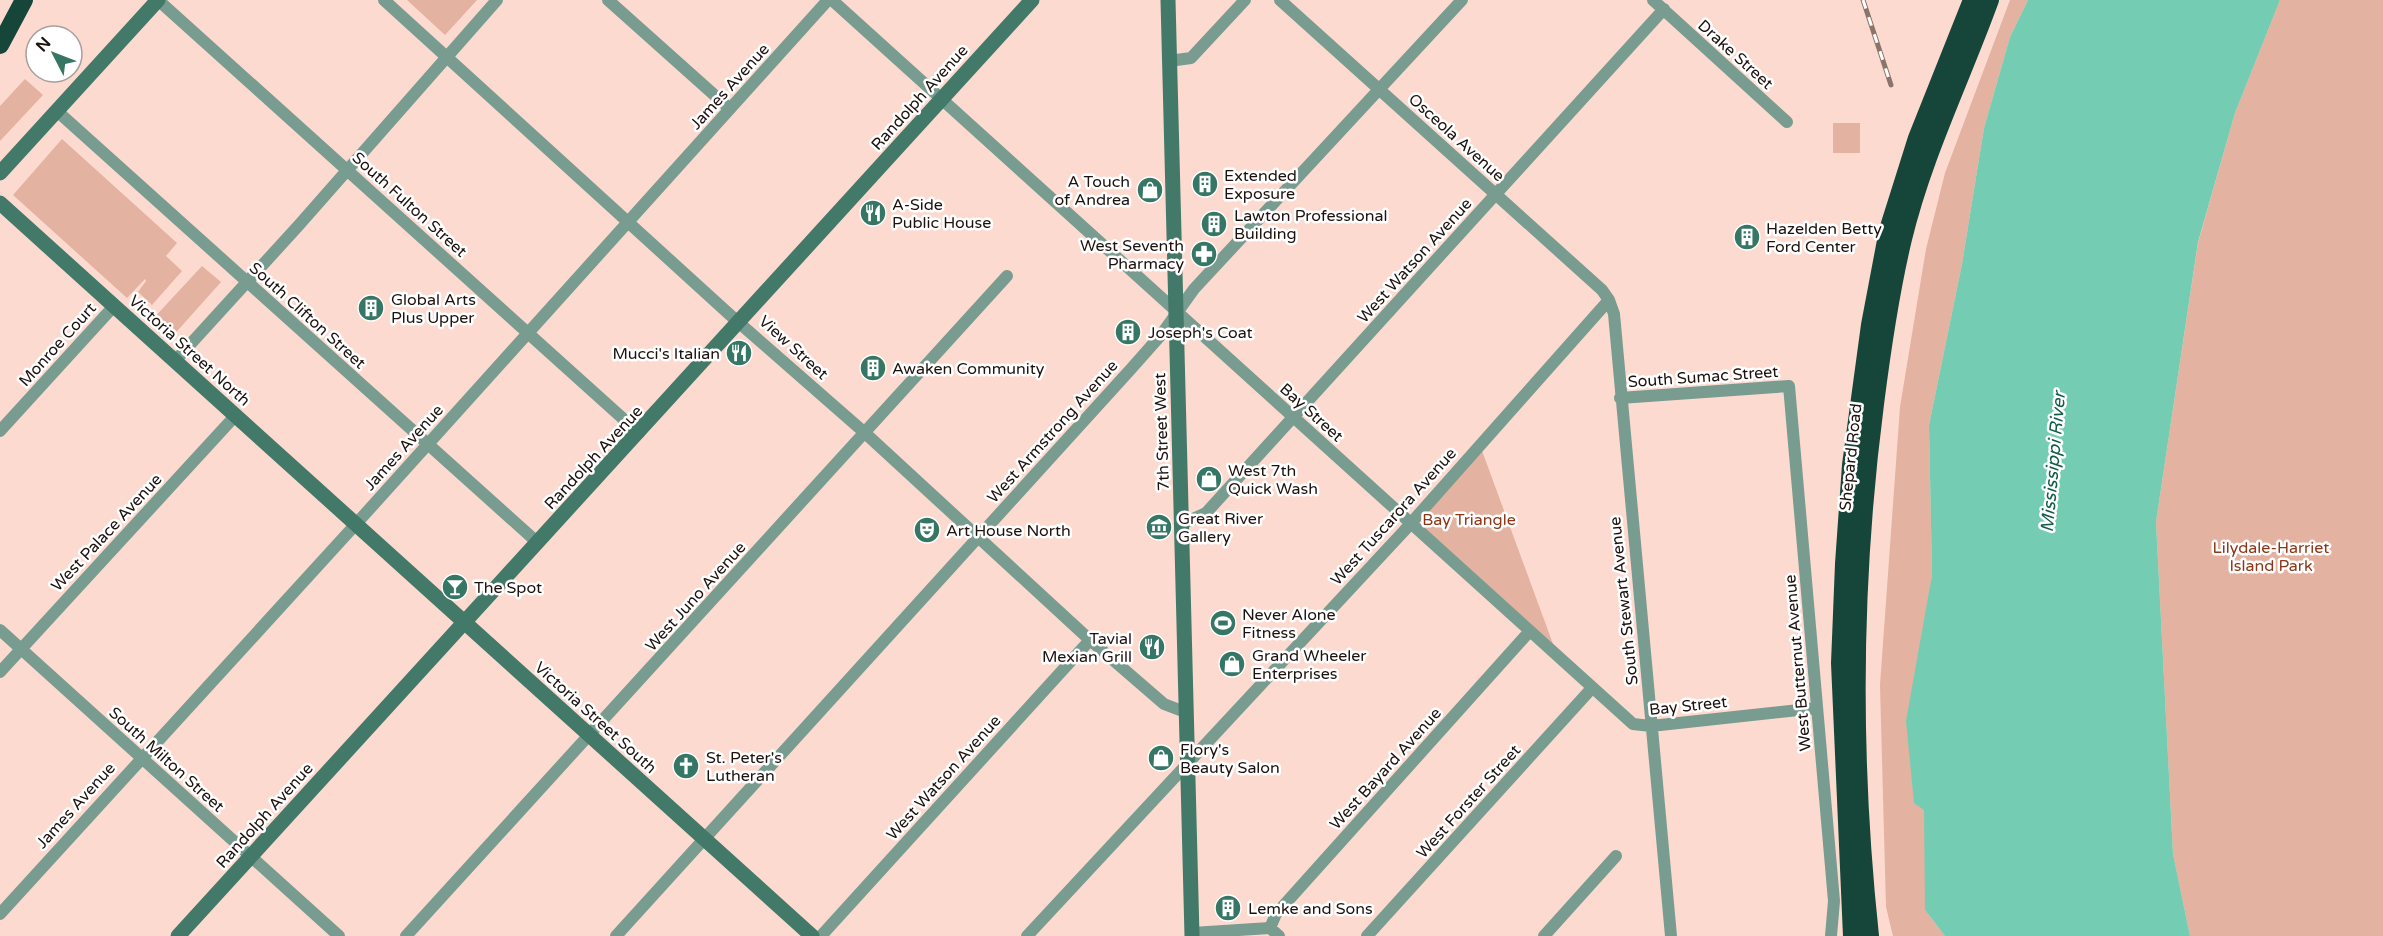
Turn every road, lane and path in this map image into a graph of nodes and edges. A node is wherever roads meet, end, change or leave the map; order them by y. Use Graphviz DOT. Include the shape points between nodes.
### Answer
graph roads {
  1 [pos="24,0"];
  2 [pos="158,0"];
  3 [pos="384,0"];
  4 [pos="497,0"];
  5 [pos="608,0"];
  6 [pos="830,0"];
  7 [pos="1032,0"];
  8 [pos="1168,0"];
  9 [pos="1245,0"];
  10 [pos="1280,0"];
  11 [pos="1462,0"];
  12 [pos="1653,0"];
  13 [pos="1972,0"];
  14 [pos="1990,0"];
  15 [pos="1664,9"];
  16 [pos="0,45"];
  17 [pos="448,57"];
  18 [pos="1169,61"];
  19 [pos="1379,89"];
  20 [pos="942,99"];
  21 [pos="730,110"];
  22 [pos="57,111"];
  23 [pos="1787,122"];
  24 [pos="347,170"];
  25 [pos="0,172"];
  26 [pos="1496,194"];
  27 [pos="0,203"];
  28 [pos="630,222"];
  29 [pos="1007,276"];
  30 [pos="246,281"];
  31 [pos="1609,300"];
  32 [pos="114,306"];
  33 [pos="1176,313"];
  34 [pos="740,322"];
  35 [pos="529,332"];
  36 [pos="174,361"];
  37 [pos="1789,386"];
  38 [pos="1620,398"];
  39 [pos="236,415"];
  40 [pos="1294,418"];
  41 [pos="0,431"];
  42 [pos="639,433"];
  43 [pos="865,433"];
  44 [pos="427,445"];
  45 [pos="1411,522"];
  46 [pos="356,524"];
  47 [pos="1182,524"];
  48 [pos="978,537"];
  49 [pos="538,543"];
  50 [pos="465,623"];
  51 [pos="0,630"];
  52 [pos="1529,632"];
  53 [pos="1090,640"];
  54 [pos="21,649"];
  55 [pos="0,672"];
  56 [pos="1592,688"];
  57 [pos="1817,708"];
  58 [pos="1185,712"];
  59 [pos="1652,726"];
  60 [pos="591,736"];
  61 [pos="141,757"];
  62 [pos="1187,761"];
  63 [pos="704,838"];
  64 [pos="250,856"];
  65 [pos="1616,856"];
  66 [pos="0,914"];
  67 [pos="1275,932"];
  68 [pos="1192,934"];
  69 [pos="178,936"];
  70 [pos="339,936"];
  71 [pos="406,936"];
  72 [pos="616,936"];
  73 [pos="812,936"];
  74 [pos="821,936"];
  75 [pos="1027,936"];
  76 [pos="1367,936"];
  77 [pos="1544,936"];
  78 [pos="1671,936"];
  79 [pos="1831,936"];
  80 [pos="1852,936"];
  81 [pos="1870,936"];
  1 -- 16 [label="highway"];
  2 -- 22 [label="street"];
  2 -- 24 [label="street, South Fulton Street"];
  3 -- 17 [label="street, View Street"];
  4 -- 17 [label="street"];
  5 -- 21 [label="street"];
  6 -- 20 [label="street, Bay Street"];
  6 -- 21 [label="street, James Avenue"];
  7 -- 20 [label="street, Randolph Avenue"];
  8 -- 18 [label="street, 7th Street West"];
  9 -- 18 [label="street" via="1191,58"];
  10 -- 19 [label="street, Osceola Avenue"];
  11 -- 19 [label="street, West Armstrong Avenue"];
  12 -- 15 [label="street, Drake Street"];
  13 -- 80 [label="highway, Shepard Road" via="1917,138 1888,230 1856,430 1847,515 1840,663"];
  14 -- 81 [label="highway, Shepard Road" via="1932,144 1903,237 1885,328 1867,469 1856,664"];
  15 -- 23 [label="street, Drake Street"];
  15 -- 26 [label="street, West Watson Avenue"];
  17 -- 24 [label="street"];
  17 -- 28 [label="street, View Street"];
  18 -- 33 [label="street, 7th Street West"];
  19 -- 26 [label="street, Osceola Avenue"];
  19 -- 33 [label="street, West Armstrong Avenue"];
  20 -- 33 [label="street, Bay Street"];
  20 -- 34 [label="street, Randolph Avenue"];
  21 -- 28 [label="street, James Avenue"];
  22 -- 25 [label="street"];
  22 -- 30 [label="street, South Clifton Street"];
  24 -- 30 [label="street"];
  24 -- 35 [label="street, South Fulton Street"];
  26 -- 31 [label="street, Osceola Avenue"];
  26 -- 40 [label="street, West Watson Avenue"];
  27 -- 32 [label="street, Victoria Street North"];
  28 -- 34 [label="street, View Street"];
  28 -- 35 [label="street, James Avenue"];
  29 -- 43 [label="street, West Juno Avenue"];
  30 -- 36 [label="street"];
  30 -- 44 [label="street, South Clifton Street"];
  31 -- 38 [label="street, South Stewart Avenue" via="1614,314"];
  31 -- 45 [label="street, West Tuscarora Avenue"];
  32 -- 36 [label="street, Victoria Street North"];
  32 -- 41 [label="street, Monroe Court"];
  33 -- 40 [label="street, Bay Street"];
  33 -- 47 [label="street, 7th Street West"];
  33 -- 48 [label="street, West Armstrong Avenue" via="1130,370"];
  34 -- 42 [label="street, Randolph Avenue"];
  34 -- 43 [label="street, View Street"];
  35 -- 42 [label="street, South Fulton Street"];
  35 -- 44 [label="street, James Avenue"];
  36 -- 39 [label="street, Victoria Street North"];
  37 -- 38 [label="street, South Sumac Street"];
  37 -- 57 [label="street, West Butternut Avenue"];
  38 -- 59 [label="street, South Stewart Avenue"];
  39 -- 46 [label="street, Victoria Street North"];
  39 -- 54 [label="street, West Palace Avenue"];
  40 -- 45 [label="street, Bay Street"];
  40 -- 47 [label="street, West Watson Avenue" via="1206,513"];
  42 -- 49 [label="street, Randolph Avenue"];
  43 -- 48 [label="street, View Street"];
  43 -- 60 [label="street, West Juno Avenue"];
  44 -- 46 [label="street, James Avenue"];
  44 -- 49 [label="street, South Clifton Street"];
  45 -- 52 [label="street, Bay Street"];
  45 -- 62 [label="street, West Tuscarora Avenue"];
  46 -- 50 [label="street, Victoria Street South"];
  46 -- 61 [label="street, James Avenue"];
  47 -- 58 [label="street, 7th Street West"];
  48 -- 53 [label="street, View Street"];
  48 -- 63 [label="street, West Armstrong Avenue"];
  49 -- 50 [label="street, Randolph Avenue"];
  50 -- 60 [label="street, Victoria Street South"];
  50 -- 64 [label="street, Randolph Avenue"];
  51 -- 54 [label="street, South Milton Street"];
  52 -- 56 [label="street, Bay Street"];
  52 -- 67 [label="street, West Bayard Avenue" via="1276,914"];
  53 -- 58 [label="street, View Street" via="1164,704"];
  53 -- 74 [label="street, West Watson Avenue"];
  54 -- 55 [label="street, West Palace Avenue"];
  54 -- 61 [label="street, South Milton Street"];
  56 -- 59 [label="street, Bay Street" via="1633,724"];
  56 -- 76 [label="street, West Forster Street"];
  57 -- 59 [label="street, Bay Street"];
  57 -- 79 [label="street, West Butternut Avenue" via="1834,901"];
  58 -- 62 [label="street, 7th Street West"];
  59 -- 78 [label="street, South Stewart Avenue"];
  60 -- 63 [label="street, Victoria Street South"];
  60 -- 71 [label="street, West Juno Avenue"];
  61 -- 64 [label="street, South Milton Street"];
  61 -- 66 [label="street, James Avenue"];
  62 -- 68 [label="street, 7th Street West"];
  62 -- 75 [label="street, West Tuscarora Avenue"];
  63 -- 72 [label="street, West Armstrong Avenue"];
  63 -- 73 [label="street, Victoria Street South"];
  64 -- 69 [label="street, Randolph Avenue"];
  64 -- 70 [label="street, South Milton Street"];
  65 -- 77 [label="street"];
  67 -- 68 [label="street"];
}
